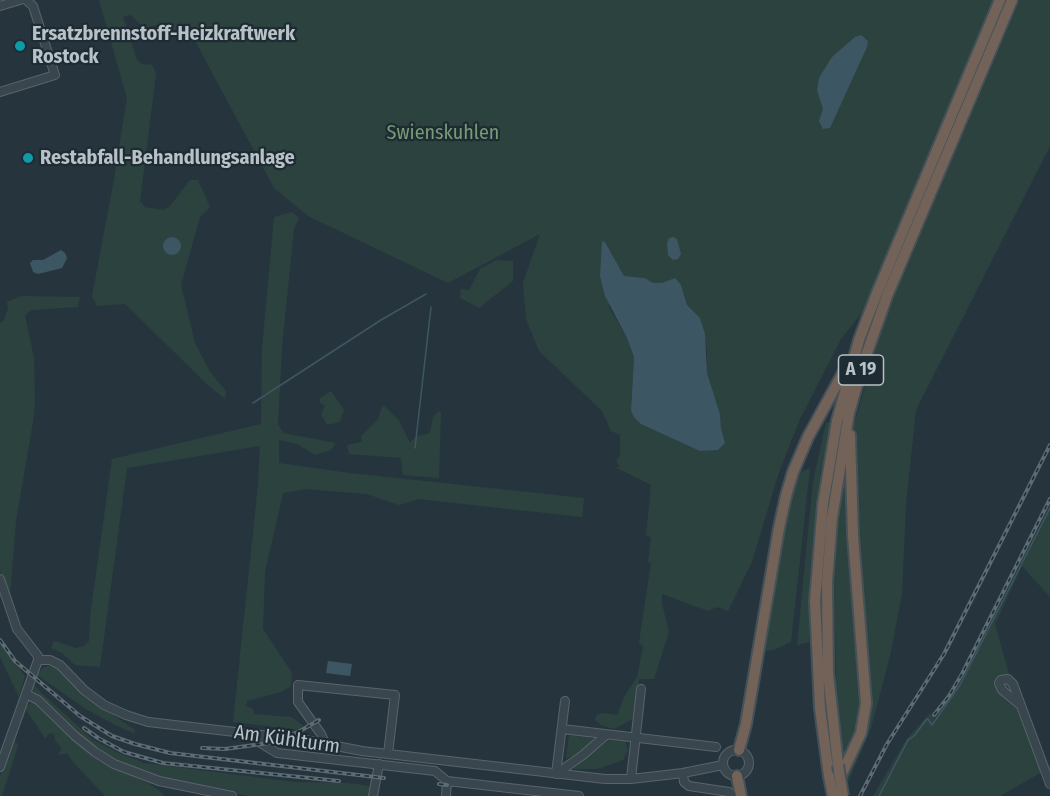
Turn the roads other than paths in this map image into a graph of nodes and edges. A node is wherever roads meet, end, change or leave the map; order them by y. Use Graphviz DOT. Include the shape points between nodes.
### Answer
graph roads {
  1 [pos="20,0"];
  2 [pos="26,0"];
  3 [pos="1000,0"];
  4 [pos="1012,0"];
  5 [pos="0,6"];
  6 [pos="0,92"];
  7 [pos="856,351"];
  8 [pos="849,413"];
  9 [pos="0,579"];
  10 [pos="38,660"];
  11 [pos="641,689"];
  12 [pos="26,694"];
  13 [pos="565,701"];
  14 [pos="1019,704"];
  15 [pos="562,729"];
  16 [pos="259,735"];
  17 [pos="606,735"];
  18 [pos="636,739"];
  19 [pos="324,743"];
  20 [pos="716,747"];
  21 [pos="739,750"];
  22 [pos="388,754"];
  23 [pos="379,764"];
  24 [pos="723,765"];
  25 [pos="0,767"];
  26 [pos="683,773"];
  27 [pos="556,774"];
  28 [pos="737,777"];
  29 [pos="631,779"];
  30 [pos="447,781"];
  31 [pos="1050,783"];
  32 [pos="181,786"];
  33 [pos="180,796"];
  34 [pos="232,796"];
  35 [pos="373,796"];
  36 [pos="446,796"];
  37 [pos="579,796"];
  38 [pos="733,796"];
  39 [pos="741,796"];
  40 [pos="832,796"];
  41 [pos="843,796"];
  1 -- 5 [label="street"];
  2 -- 6 [label="street" via="33,6 55,75"];
  3 -- 7 [label="highway, A 19"];
  4 -- 8 [label="highway, A 19" via="887,296"];
  7 -- 21 [label="highway" via="825,403 791,480"];
  7 -- 40 [label="highway, A 19, bridge" via="831,450 817,564 818,677"];
  8 -- 40 [label="highway" via="852,516 866,703 855,747"];
  8 -- 41 [label="highway, A 19, bridge" via="831,518 827,582 828,674"];
  9 -- 10 [label="street" via="17,629"];
  10 -- 12 [label="street"];
  10 -- 16 [label="street, Am Kühlturm" via="60,664 93,698 135,719"];
  11 -- 18 [label="street"];
  12 -- 25 [label="street"];
  12 -- 32 [label="street" via="38,700 94,752 114,764"];
  13 -- 15 [label="street"];
  14 -- 31 [label="street"];
  15 -- 17 [label="street"];
  15 -- 27 [label="street"];
  16 -- 19 [label="street, Am Kühlturm"];
  16 -- 23 [label="street" via="259,742 277,753"];
  17 -- 18 [label="street"];
  17 -- 27 [label="street"];
  18 -- 20 [label="street"];
  18 -- 29 [label="street"];
  19 -- 22 [label="street, Am Kühlturm"];
  19 -- 22 [label="street" via="297,702 298,685 394,695"];
  21 -- 24 [label="street" via="727,753"];
  21 -- 28 [label="street" via="750,763 747,771"];
  22 -- 27 [label="street, Am Kühlturm"];
  23 -- 30 [label="street" via="435,771"];
  23 -- 35 [label="street"];
  24 -- 26 [label="street, Am Kühlturm"];
  24 -- 28 [label="street" via="729,775"];
  26 -- 29 [label="street, Am Kühlturm"];
  26 -- 38 [label="street" via="689,786 729,792"];
  27 -- 29 [label="street, Am Kühlturm"];
  28 -- 39 [label="highway"];
  30 -- 36 [label="street"];
  30 -- 37 [label="street"];
  32 -- 33 [label="street"];
  32 -- 34 [label="street"];
}
